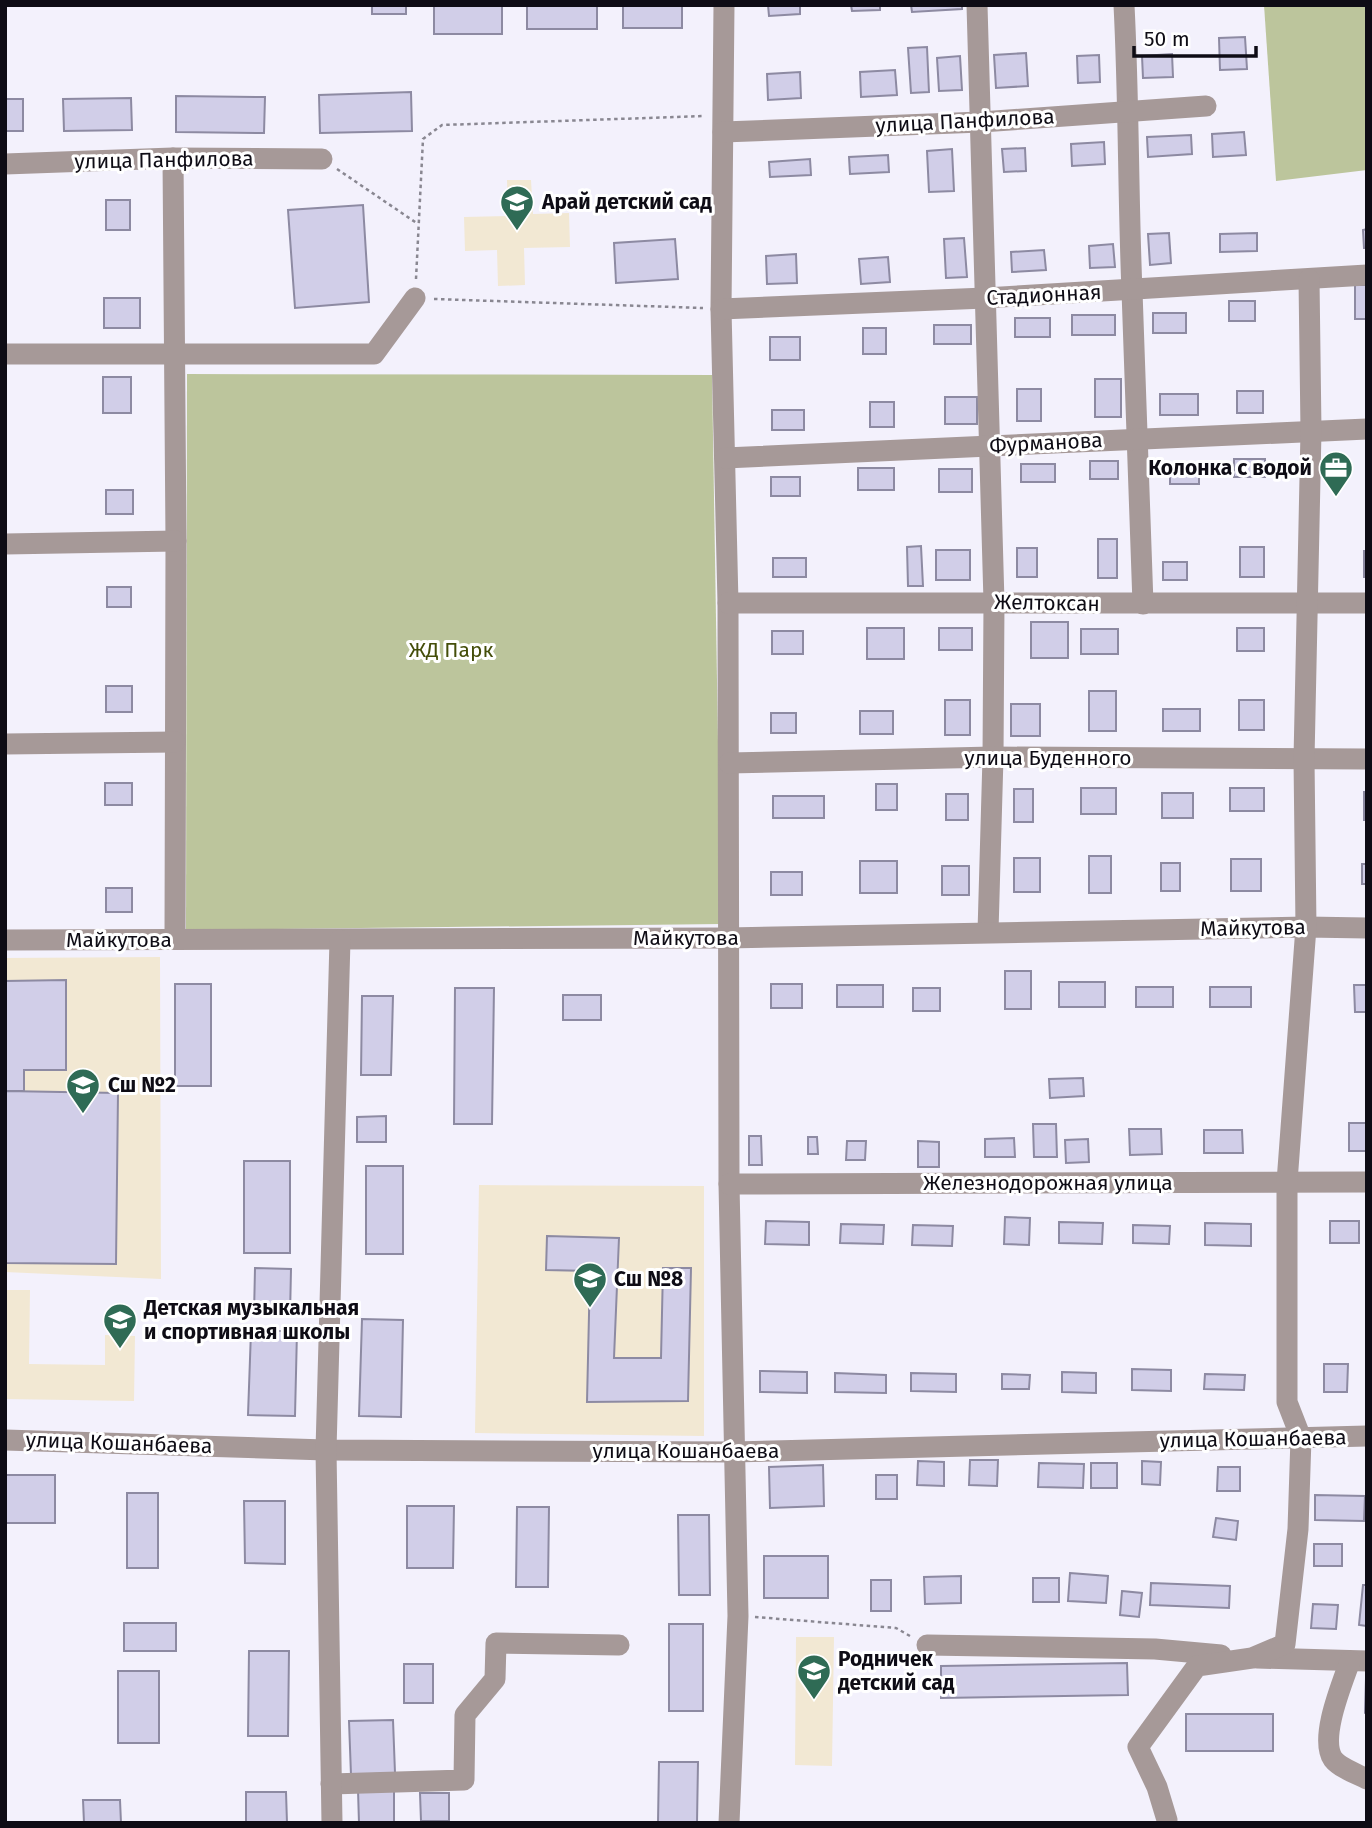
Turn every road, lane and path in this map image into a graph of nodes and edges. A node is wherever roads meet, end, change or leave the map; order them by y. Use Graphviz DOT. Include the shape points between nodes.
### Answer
graph roads {
  1 [pos="724,5"];
  2 [pos="977,5"];
  3 [pos="1124,5"];
  4 [pos="1206,106"];
  5 [pos="1129,110"];
  6 [pos="981,122"];
  7 [pos="723,124"];
  8 [pos="173,158"];
  9 [pos="323,159"];
  10 [pos="5,164"];
  11 [pos="418,224"];
  12 [pos="1367,275"];
  13 [pos="1309,279"];
  14 [pos="1132,290"];
  15 [pos="415,298"];
  16 [pos="985,298"];
  17 [pos="721,309"];
  18 [pos="5,354"];
  19 [pos="175,354"];
  20 [pos="1367,429"];
  21 [pos="1311,431"];
  22 [pos="1139,438"];
  23 [pos="991,446"];
  24 [pos="725,458"];
  25 [pos="176,541"];
  26 [pos="5,544"];
  27 [pos="994,602"];
  28 [pos="728,603"];
  29 [pos="1309,603"];
  30 [pos="1367,603"];
  31 [pos="1143,604"];
  32 [pos="175,742"];
  33 [pos="5,744"];
  34 [pos="993,757"];
  35 [pos="1304,759"];
  36 [pos="1367,759"];
  37 [pos="729,763"];
  38 [pos="1306,927"];
  39 [pos="1367,928"];
  40 [pos="988,932"];
  41 [pos="727,938"];
  42 [pos="175,939"];
  43 [pos="5,940"];
  44 [pos="340,940"];
  45 [pos="1287,1182"];
  46 [pos="1367,1182"];
  47 [pos="729,1184"];
  48 [pos="1367,1436"];
  49 [pos="1301,1437"];
  50 [pos="5,1440"];
  51 [pos="326,1450"];
  52 [pos="733,1452"];
  53 [pos="738,1616"];
  54 [pos="619,1645"];
  55 [pos="927,1645"];
  56 [pos="1252,1658"];
  57 [pos="1358,1661"];
  58 [pos="1367,1779"];
  59 [pos="331,1784"];
  60 [pos="1167,1820"];
  61 [pos="332,1823"];
  62 [pos="729,1823"];
  1 -- 7 [label="street"];
  2 -- 6 [label="street"];
  3 -- 5 [label="street"];
  4 -- 5 [label="street, улица Панфилова"];
  5 -- 6 [label="street, улица Панфилова"];
  5 -- 14 [label="street"];
  6 -- 7 [label="street, улица Панфилова"];
  6 -- 16 [label="street"];
  7 -- 11 [label="path" via="442,125 423,139"];
  7 -- 17 [label="street"];
  8 -- 9 [label="street, улица Панфилова"];
  8 -- 10 [label="street, улица Панфилова"];
  8 -- 19 [label="street"];
  9 -- 11 [label="path"];
  11 -- 15 [label="path"];
  12 -- 13 [label="street, Стадионная"];
  13 -- 14 [label="street, Стадионная"];
  13 -- 21 [label="street"];
  14 -- 16 [label="street, Стадионная"];
  14 -- 22 [label="street"];
  15 -- 17 [label="path"];
  15 -- 19 [label="street" via="374,354"];
  16 -- 17 [label="street, Стадионная"];
  16 -- 23 [label="street"];
  17 -- 24 [label="street"];
  18 -- 19 [label="street"];
  19 -- 25 [label="street"];
  20 -- 21 [label="street, Фурманова"];
  21 -- 22 [label="street, Фурманова"];
  21 -- 29 [label="street"];
  22 -- 23 [label="street, Фурманова"];
  22 -- 31 [label="street"];
  23 -- 24 [label="street, Фурманова"];
  23 -- 27 [label="street"];
  24 -- 28 [label="street"];
  25 -- 26 [label="street"];
  25 -- 32 [label="street"];
  27 -- 28 [label="street, Желтоксан"];
  27 -- 31 [label="street, Желтоксан"];
  27 -- 34 [label="street"];
  28 -- 37 [label="street"];
  29 -- 30 [label="street, Желтоксан"];
  29 -- 31 [label="street, Желтоксан"];
  29 -- 35 [label="street"];
  32 -- 33 [label="street"];
  32 -- 42 [label="street"];
  34 -- 35 [label="street, улица Буденного"];
  34 -- 37 [label="street, улица Буденного"];
  34 -- 40 [label="street"];
  35 -- 36 [label="street, улица Буденного"];
  35 -- 38 [label="street"];
  37 -- 41 [label="street"];
  38 -- 39 [label="street, Майкутова"];
  38 -- 40 [label="street, Майкутова"];
  38 -- 45 [label="street"];
  40 -- 41 [label="street, Майкутова"];
  41 -- 44 [label="street, Майкутова"];
  41 -- 47 [label="street"];
  42 -- 43 [label="street, Майкутова"];
  42 -- 44 [label="street, Майкутова"];
  44 -- 51 [label="street"];
  45 -- 46 [label="street, Железнодорожная улица"];
  45 -- 47 [label="street, Железнодорожная улица"];
  45 -- 49 [label="street" via="1287,1402"];
  47 -- 52 [label="street"];
  48 -- 49 [label="street, улица Кошанбаева"];
  49 -- 52 [label="street, улица Кошанбаева"];
  49 -- 56 [label="street" via="1298,1529 1284,1644"];
  50 -- 51 [label="street, улица Кошанбаева"];
  51 -- 52 [label="street, улица Кошанбаева"];
  51 -- 59 [label="street"];
  52 -- 53 [label="street"];
  53 -- 55 [label="path" via="896,1628"];
  53 -- 62 [label="street"];
  54 -- 59 [label="street" via="496,1643 495,1679 466,1715 464,1780"];
  55 -- 56 [label="street" via="1155,1649"];
  56 -- 57 [label="street"];
  56 -- 60 [label="street" via="1197,1666 1138,1747"];
  57 -- 58 [label="street" via="1332,1717 1328,1746 1334,1761"];
  59 -- 61 [label="street"];
}
